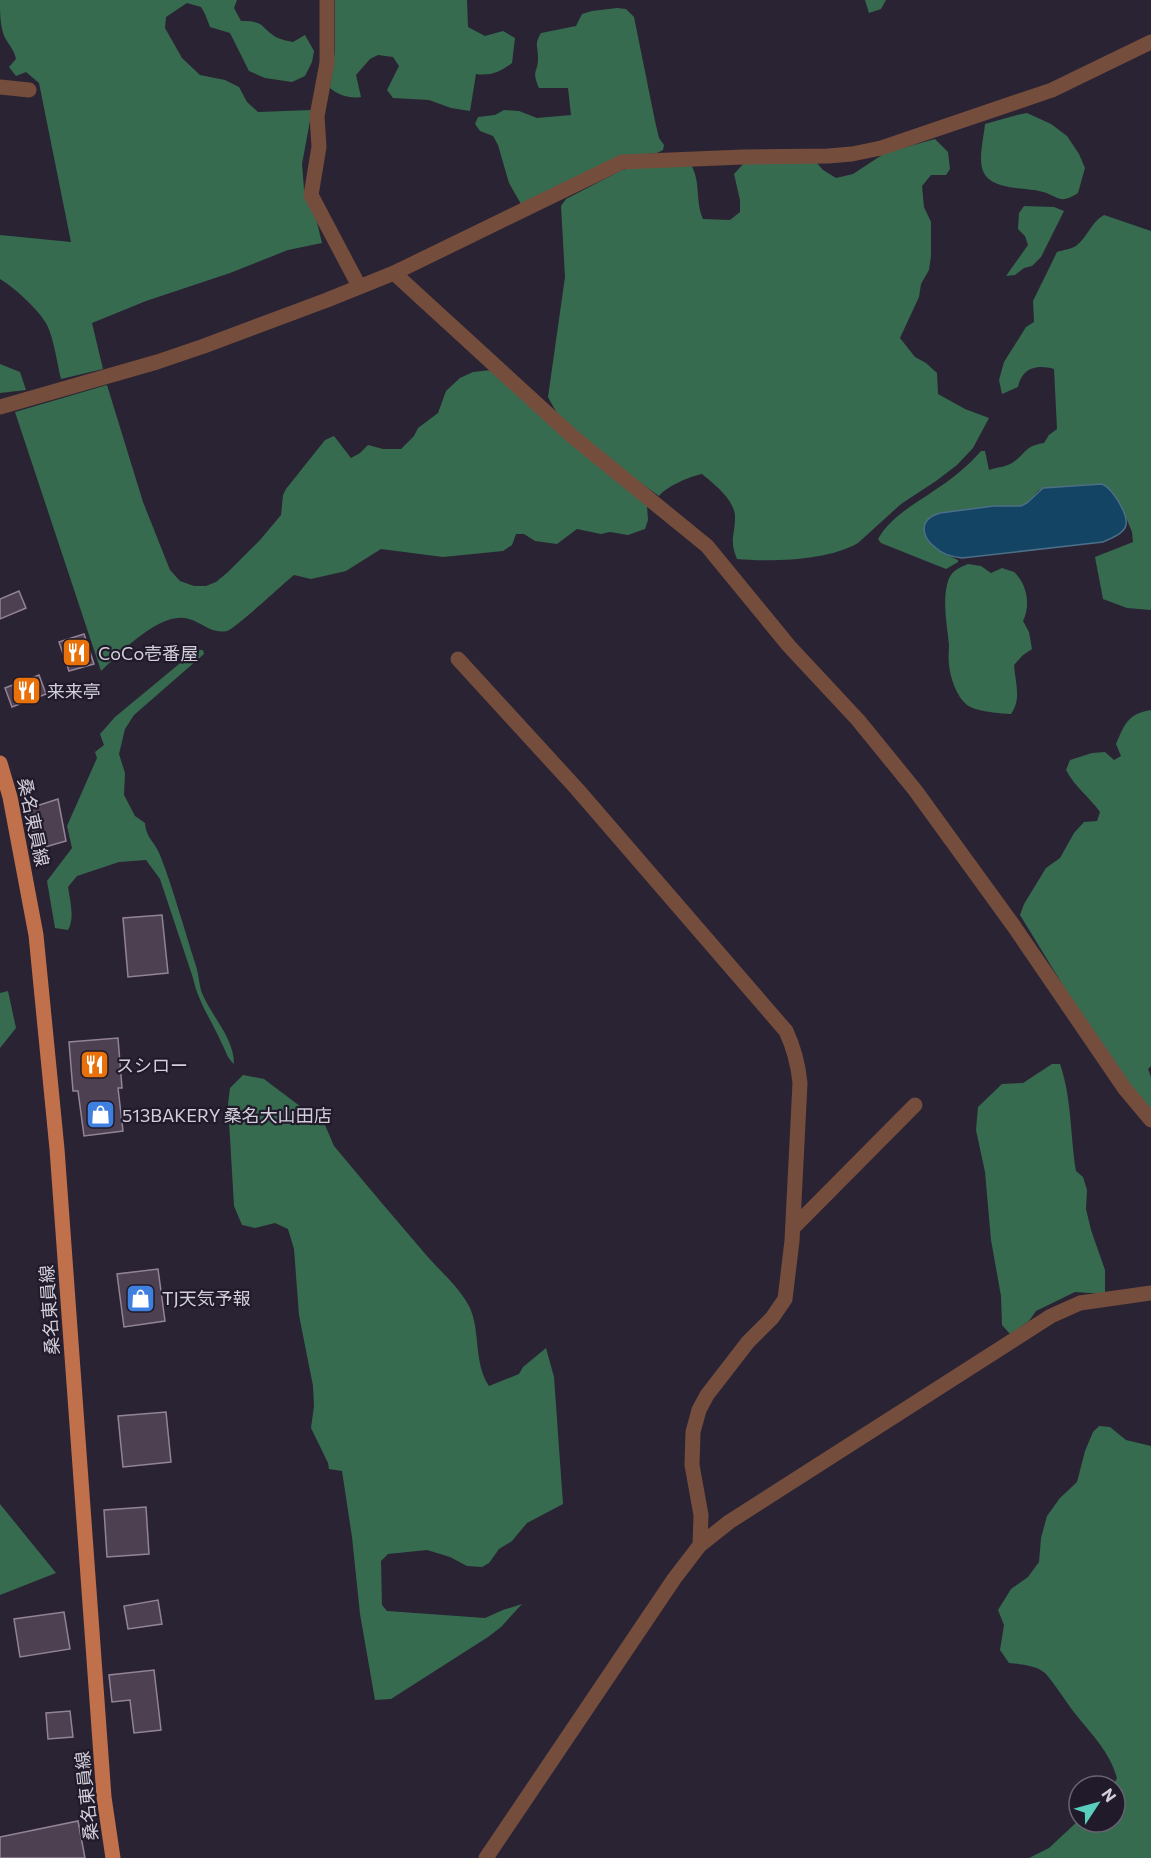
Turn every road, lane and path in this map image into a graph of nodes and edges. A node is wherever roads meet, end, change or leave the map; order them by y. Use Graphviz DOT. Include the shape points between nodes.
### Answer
graph roads {
  1 [pos="327,0"];
  2 [pos="1151,42"];
  3 [pos="0,87"];
  4 [pos="29,90"];
  5 [pos="393,273"];
  6 [pos="359,286"];
  7 [pos="0,407"];
  8 [pos="458,659"];
  9 [pos="0,763"];
  10 [pos="915,1105"];
  11 [pos="1151,1120"];
  12 [pos="793,1228"];
  13 [pos="1151,1293"];
  14 [pos="700,1545"];
  15 [pos="113,1858"];
  16 [pos="486,1858"];
  1 -- 6 [label="street" via="327,63 317,116 319,147 311,195"];
  2 -- 5 [label="street" via="1052,90 882,148 828,156 622,162"];
  3 -- 4 [label="street"];
  5 -- 6 [label="street"];
  5 -- 11 [label="street" via="572,436 707,546 915,790 1125,1089"];
  6 -- 7 [label="street" via="204,346"];
  8 -- 12 [label="street" via="577,789 786,1030 798,1061 800,1083"];
  9 -- 15 [label="main road, 桑名東員線" via="36,935 57,1149 104,1797"];
  10 -- 12 [label="street"];
  12 -- 14 [label="street" via="785,1299 699,1410 693,1432 692,1465 701,1515"];
  13 -- 14 [label="street" via="1080,1303 1052,1316 729,1522"];
  14 -- 16 [label="street"];
}
